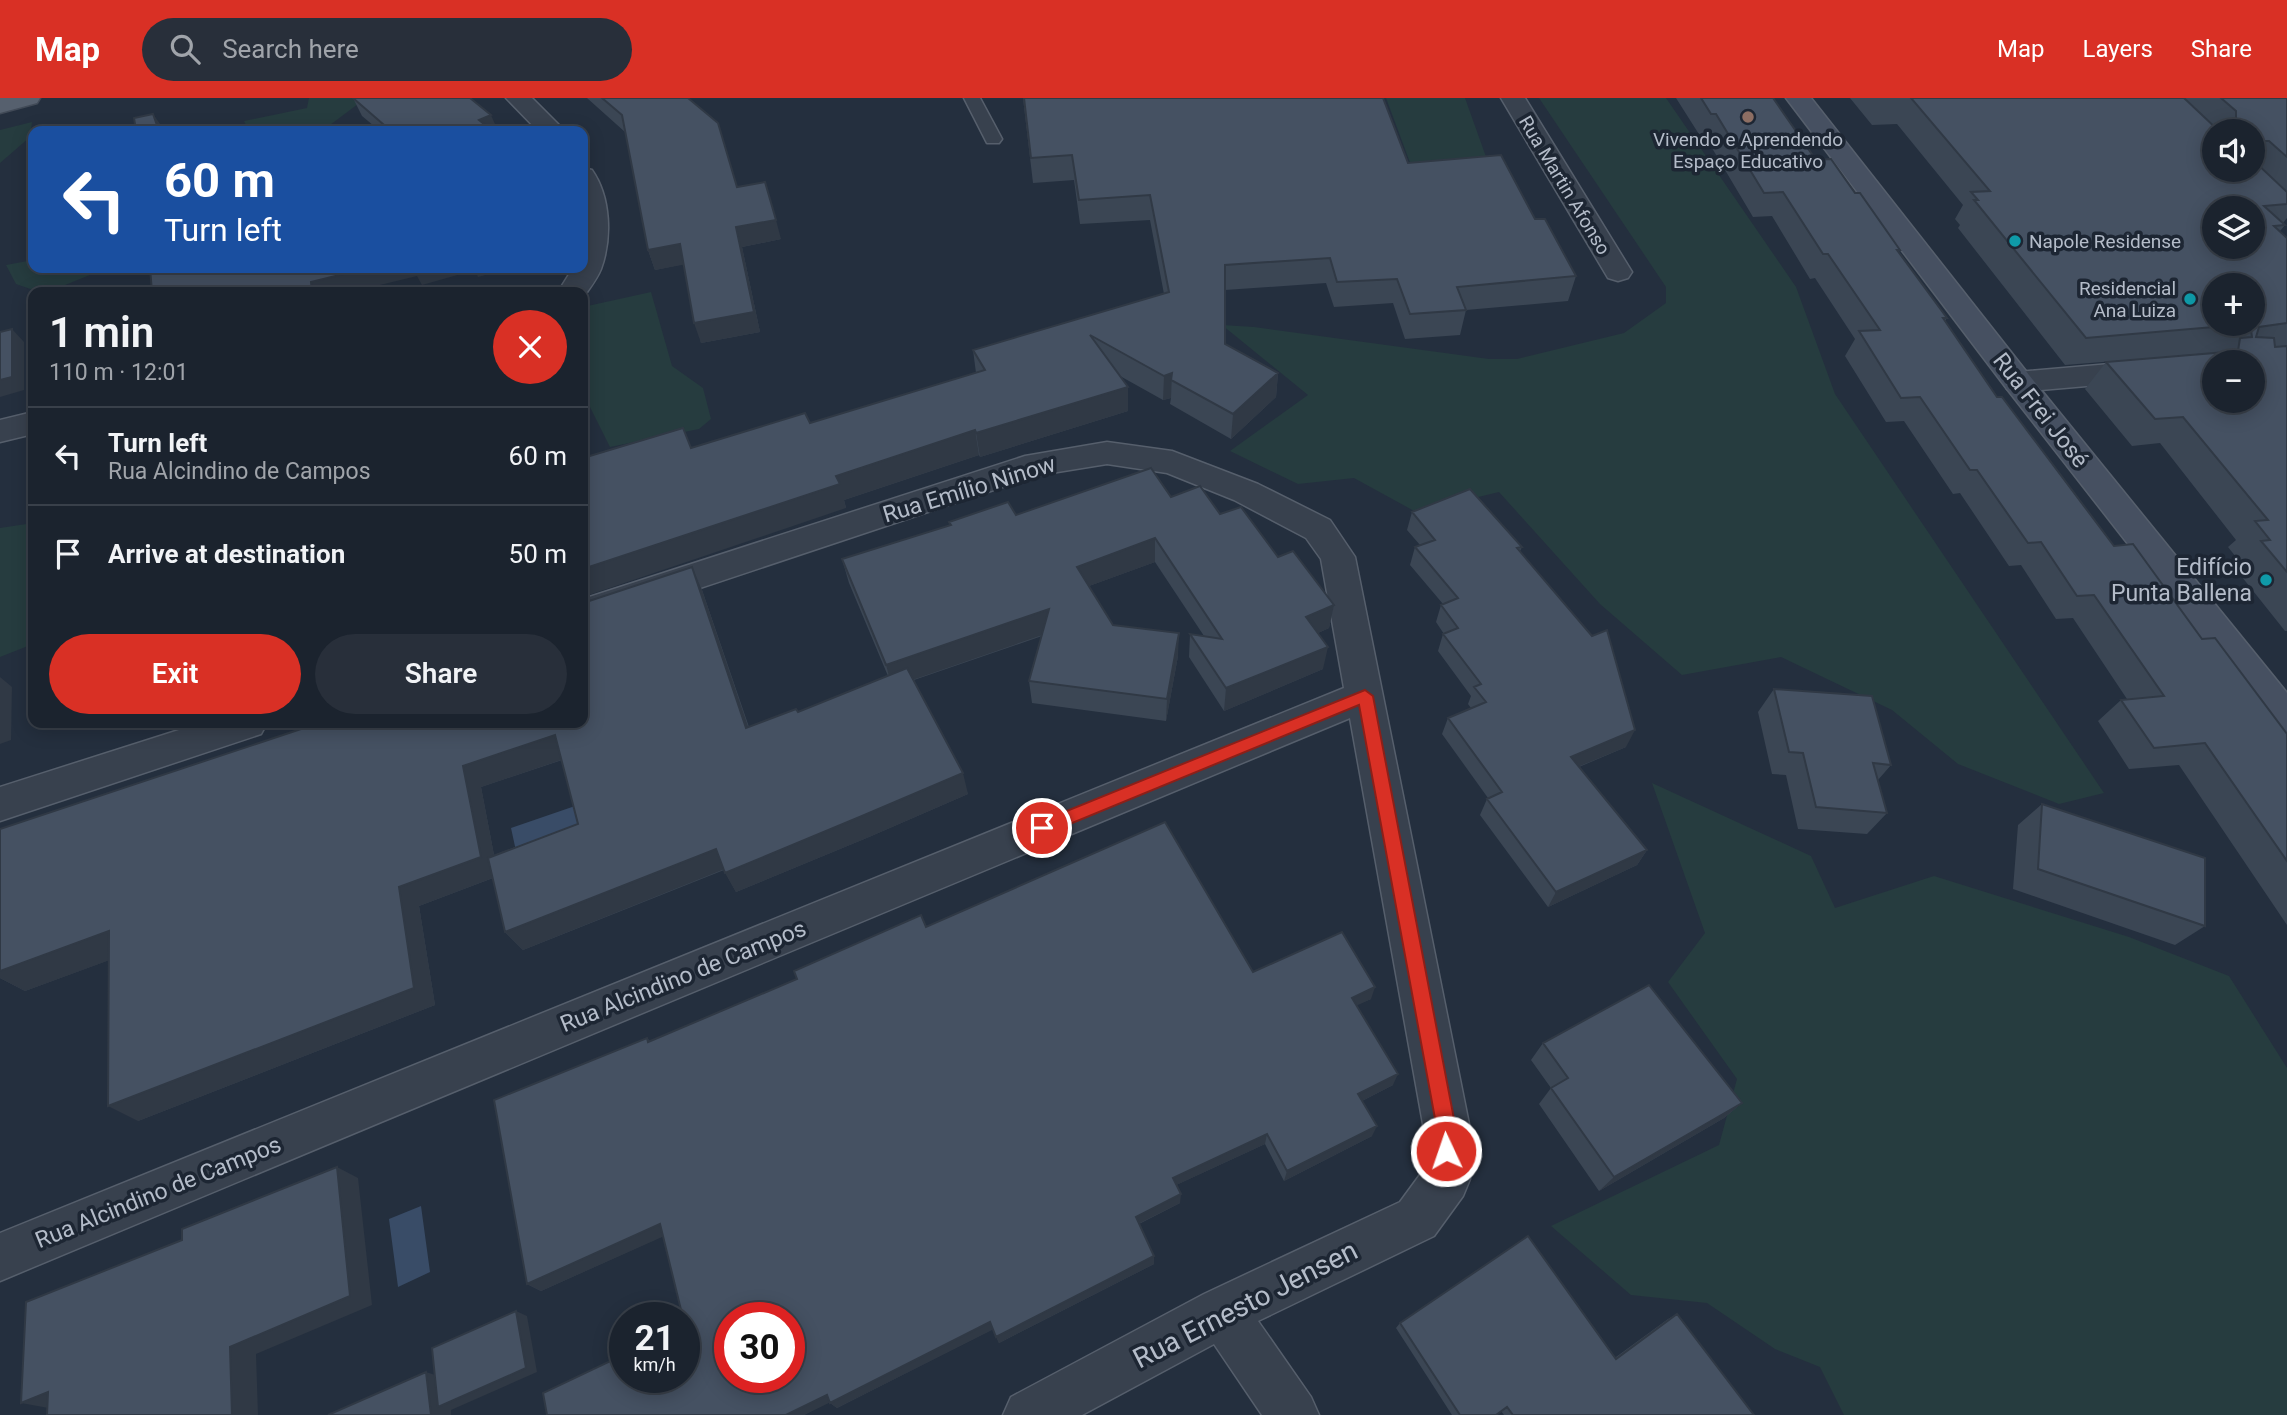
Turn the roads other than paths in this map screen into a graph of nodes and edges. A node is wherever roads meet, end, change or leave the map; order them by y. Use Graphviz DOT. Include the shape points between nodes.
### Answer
graph roads {
  1 [pos="27,98"];
  2 [pos="518,98"];
  3 [pos="972,98"];
  4 [pos="1513,98"];
  5 [pos="1798,98"];
  6 [pos="0,105"];
  7 [pos="547,126"];
  8 [pos="993,139"];
  9 [pos="588,185"];
  10 [pos="588,262"];
  11 [pos="1618,272"];
  12 [pos="2202,366"];
  13 [pos="2018,382"];
  14 [pos="28,424"];
  15 [pos="0,431"];
  16 [pos="588,611"];
  17 [pos="1365,696"];
  18 [pos="2287,720"];
  19 [pos="233,728"];
  20 [pos="0,804"];
  21 [pos="1446,1178"];
  22 [pos="0,1257"];
  23 [pos="1222,1312"];
  24 [pos="1029,1415"];
  25 [pos="1293,1415"];
  1 -- 6 [label="main road"];
  2 -- 7 [label="street"];
  3 -- 8 [label="lane"];
  4 -- 11 [label="street, Rua Martin Afonso"];
  5 -- 13 [label="street, Rua Frei José"];
  9 -- 10 [label="street" via="595,218"];
  12 -- 13 [label="street"];
  13 -- 18 [label="street, Rua Frei José"];
  14 -- 15 [label="street"];
  16 -- 17 [label="street, Rua Emílio Ninow" via="1036,464 1107,453 1172,462 1318,529 1338,557"];
  17 -- 21 [label="street, Rua Emílio Ninow" via="1446,1124"];
  17 -- 22 [label="street, Rua Alcindino de Campos"];
  19 -- 20 [label="street"];
  21 -- 23 [label="street, Rua Ernesto Jensen" via="1417,1219"];
  23 -- 24 [label="street, Rua Ernesto Jensen"];
  23 -- 25 [label="street"];
}
